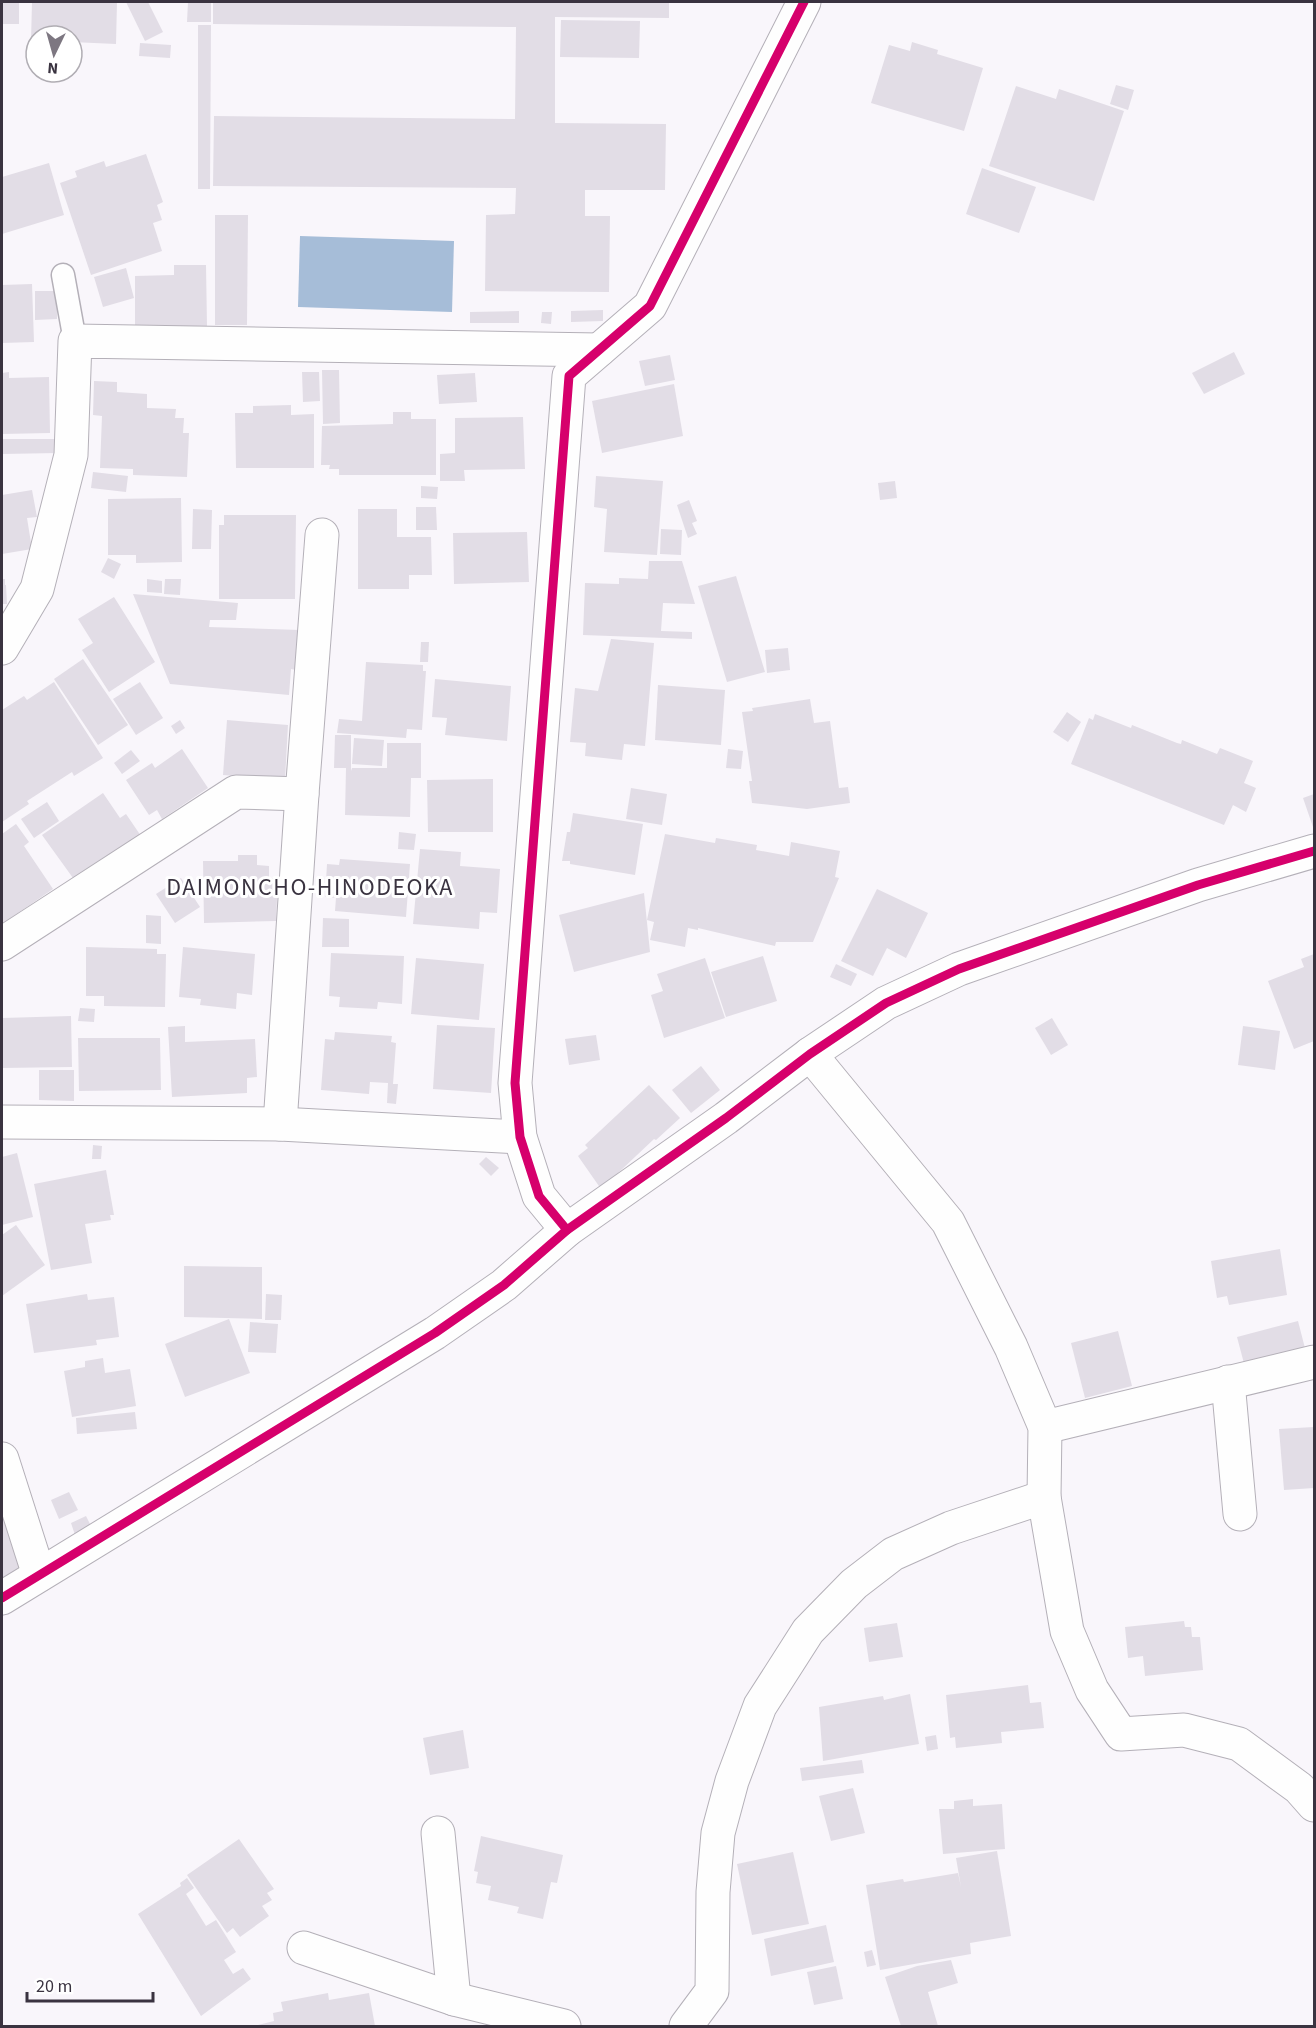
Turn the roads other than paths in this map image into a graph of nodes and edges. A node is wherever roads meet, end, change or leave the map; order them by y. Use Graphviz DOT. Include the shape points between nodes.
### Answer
graph roads {
  1 [pos="804,2"];
  2 [pos="63,275"];
  3 [pos="75,341"];
  4 [pos="599,350"];
  5 [pos="322,535"];
  6 [pos="2,648"];
  7 [pos="302,794"];
  8 [pos="1314,851"];
  9 [pos="2,944"];
  10 [pos="810,1054"];
  11 [pos="2,1122"];
  12 [pos="280,1124"];
  13 [pos="520,1137"];
  14 [pos="567,1230"];
  15 [pos="1314,1362"];
  16 [pos="1228,1382"];
  17 [pos="1045,1427"];
  18 [pos="2,1459"];
  19 [pos="1044,1497"];
  20 [pos="1240,1514"];
  21 [pos="39,1575"];
  22 [pos="2,1598"];
  23 [pos="1314,1805"];
  24 [pos="438,1833"];
  25 [pos="304,1948"];
  26 [pos="454,1999"];
  27 [pos="699,2021"];
  28 [pos="564,2026"];
  1 -- 4 [label="street" via="650,306"];
  2 -- 3 [label="lane"];
  3 -- 4 [label="street"];
  3 -- 6 [label="street" via="71,455 37,589"];
  4 -- 13 [label="street" via="568,376 515,1083"];
  5 -- 7 [label="street"];
  7 -- 9 [label="street" via="236,792"];
  7 -- 12 [label="street"];
  8 -- 10 [label="street" via="1198,885 959,969 886,1003"];
  10 -- 14 [label="street"];
  10 -- 17 [label="street" via="948,1222 1011,1347"];
  11 -- 12 [label="street"];
  12 -- 13 [label="street"];
  13 -- 14 [label="street" via="539,1196"];
  14 -- 21 [label="street" via="504,1285 435,1333"];
  15 -- 16 [label="street"];
  16 -- 17 [label="street"];
  16 -- 20 [label="street"];
  17 -- 19 [label="street"];
  18 -- 21 [label="street"];
  19 -- 23 [label="street" via="1067,1631 1092,1690 1121,1734 1184,1730 1239,1744 1299,1788"];
  19 -- 27 [label="street" via="951,1528 893,1554 854,1584 808,1631 760,1706 732,1781 718,1833 712,1991"];
  21 -- 22 [label="street"];
  24 -- 26 [label="street"];
  25 -- 26 [label="street"];
  26 -- 28 [label="street"];
}
